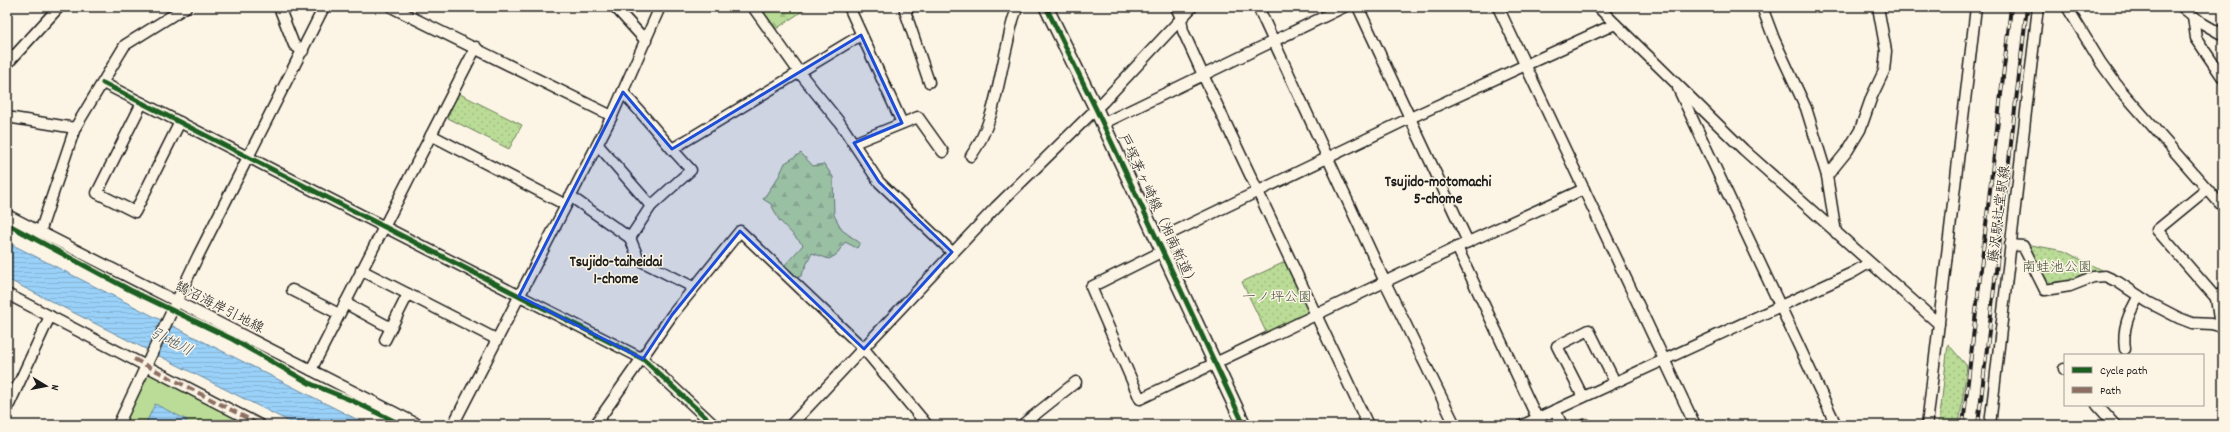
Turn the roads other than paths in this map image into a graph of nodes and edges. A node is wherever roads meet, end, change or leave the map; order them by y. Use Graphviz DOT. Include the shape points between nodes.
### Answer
graph roads {
  1 [pos="59,7"];
  2 [pos="186,7"];
  3 [pos="279,7"];
  4 [pos="324,7"];
  5 [pos="391,7"];
  6 [pos="615,7"];
  7 [pos="660,7"];
  8 [pos="753,7"];
  9 [pos="849,7"];
  10 [pos="910,7"];
  11 [pos="1018,7"];
  12 [pos="1046,7"];
  13 [pos="1176,7"];
  14 [pos="1192,7"];
  15 [pos="1258,7"];
  16 [pos="1344,7"];
  17 [pos="1358,7"];
  18 [pos="1498,7"];
  19 [pos="1598,7"];
  20 [pos="1762,7"];
  21 [pos="1878,7"];
  22 [pos="1976,7"];
  23 [pos="2038,7"];
  24 [pos="2068,7"];
  25 [pos="2182,7"];
  26 [pos="2193,16"];
  27 [pos="1182,18"];
  28 [pos="1615,24"];
  29 [pos="862,35"];
  30 [pos="2223,35"];
  31 [pos="646,41"];
  32 [pos="1274,41"];
  33 [pos="476,47"];
  34 [pos="302,51"];
  35 [pos="7,64"];
  36 [pos="1525,64"];
  37 [pos="799,72"];
  38 [pos="1203,75"];
  39 [pos="2223,78"];
  40 [pos="1675,81"];
  41 [pos="929,82"];
  42 [pos="103,83"];
  43 [pos="623,92"];
  44 [pos="142,103"];
  45 [pos="1096,109"];
  46 [pos="612,116"];
  47 [pos="7,117"];
  48 [pos="1410,118"];
  49 [pos="180,122"];
  50 [pos="902,123"];
  51 [pos="1102,124"];
  52 [pos="75,128"];
  53 [pos="431,134"];
  54 [pos="854,144"];
  55 [pos="598,145"];
  56 [pos="672,149"];
  57 [pos="943,152"];
  58 [pos="248,156"];
  59 [pos="970,156"];
  60 [pos="1329,157"];
  61 [pos="1827,176"];
  62 [pos="1584,189"];
  63 [pos="2207,189"];
  64 [pos="1258,191"];
  65 [pos="568,200"];
  66 [pos="651,206"];
  67 [pos="2223,207"];
  68 [pos="7,215"];
  69 [pos="384,227"];
  70 [pos="40,232"];
  71 [pos="1836,233"];
  72 [pos="630,238"];
  73 [pos="1468,242"];
  74 [pos="2010,245"];
  75 [pos="1160,246"];
  76 [pos="1457,247"];
  77 [pos="952,252"];
  78 [pos="1869,263"];
  79 [pos="361,270"];
  80 [pos="1385,282"];
  81 [pos="693,287"];
  82 [pos="292,290"];
  83 [pos="7,294"];
  84 [pos="408,294"];
  85 [pos="2220,295"];
  86 [pos="519,296"];
  87 [pos="2139,296"];
  88 [pos="176,301"];
  89 [pos="345,303"];
  90 [pos="1781,305"];
  91 [pos="339,314"];
  92 [pos="1316,315"];
  93 [pos="50,316"];
  94 [pos="1939,324"];
  95 [pos="2222,326"];
  96 [pos="391,328"];
  97 [pos="496,339"];
  98 [pos="385,340"];
  99 [pos="864,349"];
  100 [pos="2125,349"];
  101 [pos="642,359"];
  102 [pos="1664,359"];
  103 [pos="147,360"];
  104 [pos="1214,363"];
  105 [pos="311,370"];
  106 [pos="1076,382"];
  107 [pos="1615,382"];
  108 [pos="1583,397"];
  109 [pos="2098,406"];
  110 [pos="7,409"];
  111 [pos="1555,410"];
  112 [pos="1537,418"];
  113 [pos="118,425"];
  114 [pos="260,425"];
  115 [pos="419,425"];
  116 [pos="453,425"];
  117 [pos="595,425"];
  118 [pos="714,425"];
  119 [pos="791,425"];
  120 [pos="927,425"];
  121 [pos="1022,425"];
  122 [pos="1244,425"];
  123 [pos="1368,425"];
  124 [pos="1456,425"];
  125 [pos="1523,425"];
  126 [pos="1562,425"];
  127 [pos="1584,425"];
  128 [pos="1587,425"];
  129 [pos="1695,425"];
  130 [pos="1836,425"];
  131 [pos="1927,425"];
  132 [pos="1990,425"];
  133 [pos="2115,425"];
  1 -- 35 [label="street"];
  2 -- 42 [label="street" via="125,45"];
  3 -- 34 [label="street" via="294,45"];
  4 -- 34 [label="street"];
  5 -- 33 [label="street"];
  6 -- 31 [label="street"];
  7 -- 31 [label="street"];
  8 -- 37 [label="street"];
  9 -- 29 [label="street"];
  10 -- 41 [label="street" via="905,11"];
  11 -- 59 [label="street" via="988,125 980,143"];
  12 -- 45 [label="main road, 戸塚茅ヶ崎線（湘南新道）"];
  13 -- 27 [label="street"];
  14 -- 27 [label="street"];
  15 -- 32 [label="street"];
  16 -- 32 [label="street"];
  17 -- 48 [label="street"];
  18 -- 36 [label="street"];
  19 -- 28 [label="street"];
  20 -- 61 [label="street" via="1806,108"];
  21 -- 61 [label="street" via="1886,51 1884,71 1860,130"];
  22 -- 94 [label="street"];
  23 -- 74 [label="street, 藤沢駅辻堂駅線"];
  24 -- 63 [label="street" via="2119,88"];
  25 -- 26 [label="street"];
  26 -- 30 [label="street"];
  26 -- 39 [label="street" via="2196,38"];
  27 -- 38 [label="street" via="1183,31"];
  27 -- 45 [label="street"];
  28 -- 36 [label="street"];
  28 -- 40 [label="street"];
  29 -- 37 [label="street"];
  29 -- 50 [label="street"];
  31 -- 43 [label="street"];
  32 -- 38 [label="street"];
  32 -- 60 [label="street"];
  33 -- 46 [label="street"];
  33 -- 53 [label="street"];
  34 -- 58 [label="street"];
  36 -- 48 [label="street"];
  36 -- 62 [label="street"];
  37 -- 54 [label="street"];
  37 -- 56 [label="street"];
  38 -- 51 [label="street"];
  38 -- 64 [label="street"];
  40 -- 71 [label="street" via="1744,150"];
  40 -- 90 [label="street"];
  42 -- 44 [label="street"];
  42 -- 52 [label="street"];
  43 -- 46 [label="street"];
  43 -- 56 [label="street"];
  44 -- 49 [label="street"];
  44 -- 49 [label="street" via="97,193 135,212"];
  45 -- 51 [label="main road, 戸塚茅ヶ崎線（湘南新道）"];
  45 -- 77 [label="street"];
  46 -- 55 [label="street"];
  47 -- 52 [label="street"];
  48 -- 60 [label="street"];
  48 -- 73 [label="street"];
  49 -- 58 [label="street"];
  50 -- 54 [label="street"];
  50 -- 57 [label="street" via="918,117"];
  51 -- 75 [label="main road, 戸塚茅ヶ崎線（湘南新道）"];
  52 -- 70 [label="street"];
  53 -- 65 [label="street"];
  53 -- 69 [label="street"];
  54 -- 77 [label="street" via="879,182"];
  55 -- 65 [label="street"];
  55 -- 66 [label="street"];
  56 -- 66 [label="street" via="691,170"];
  58 -- 69 [label="street"];
  58 -- 88 [label="street"];
  60 -- 64 [label="street"];
  60 -- 80 [label="street"];
  61 -- 71 [label="street"];
  62 -- 73 [label="street"];
  62 -- 102 [label="street"];
  63 -- 67 [label="street"];
  63 -- 85 [label="street" via="2158,230"];
  64 -- 75 [label="street"];
  64 -- 92 [label="street"];
  65 -- 72 [label="street"];
  65 -- 86 [label="street"];
  66 -- 72 [label="street"];
  68 -- 70 [label="street, 鵠沼海岸引地線"];
  69 -- 79 [label="street"];
  69 -- 86 [label="street"];
  70 -- 88 [label="street, 鵠沼海岸引地線"];
  71 -- 78 [label="street"];
  72 -- 81 [label="street" via="639,260"];
  73 -- 76 [label="street"];
  74 -- 87 [label="street" via="2024,246 2045,290 2105,276"];
  74 -- 132 [label="street, 藤沢駅辻堂駅線"];
  75 -- 104 [label="main road, 戸塚茅ヶ崎線（湘南新道）"];
  75 -- 104 [label="street" via="1091,287 1140,399"];
  76 -- 80 [label="street"];
  76 -- 112 [label="street"];
  77 -- 99 [label="street"];
  78 -- 90 [label="street"];
  78 -- 94 [label="street"];
  79 -- 84 [label="street"];
  79 -- 89 [label="street"];
  80 -- 92 [label="street"];
  80 -- 124 [label="street"];
  81 -- 99 [label="street" via="740,231"];
  81 -- 101 [label="street"];
  82 -- 91 [label="street"];
  83 -- 93 [label="street"];
  84 -- 96 [label="street"];
  84 -- 97 [label="street"];
  85 -- 95 [label="street"];
  86 -- 97 [label="street"];
  86 -- 101 [label="street"];
  87 -- 95 [label="street" via="2186,321"];
  87 -- 100 [label="street" via="2128,316"];
  88 -- 103 [label="street"];
  88 -- 105 [label="street, 鵠沼海岸引地線"];
  89 -- 91 [label="street"];
  89 -- 96 [label="street"];
  90 -- 102 [label="street"];
  90 -- 130 [label="street"];
  91 -- 105 [label="street"];
  92 -- 104 [label="street"];
  92 -- 123 [label="street"];
  93 -- 103 [label="street" via="134,359"];
  93 -- 110 [label="street"];
  94 -- 131 [label="street"];
  96 -- 98 [label="street"];
  97 -- 116 [label="street"];
  99 -- 119 [label="street"];
  99 -- 120 [label="street"];
  101 -- 117 [label="street"];
  101 -- 118 [label="street"];
  102 -- 107 [label="street"];
  102 -- 129 [label="street"];
  103 -- 113 [label="street"];
  103 -- 114 [label="street"];
  104 -- 122 [label="main road, 戸塚茅ヶ崎線（湘南新道）"];
  105 -- 115 [label="street, 鵠沼海岸引地線"];
  106 -- 121 [label="street"];
  107 -- 108 [label="street"];
  107 -- 108 [label="street" via="1590,330 1583,333 1557,346"];
  108 -- 111 [label="street"];
  109 -- 133 [label="street"];
  111 -- 112 [label="street"];
  111 -- 126 [label="street"];
  112 -- 125 [label="street"];
  127 -- 128 [label="street"];
}
